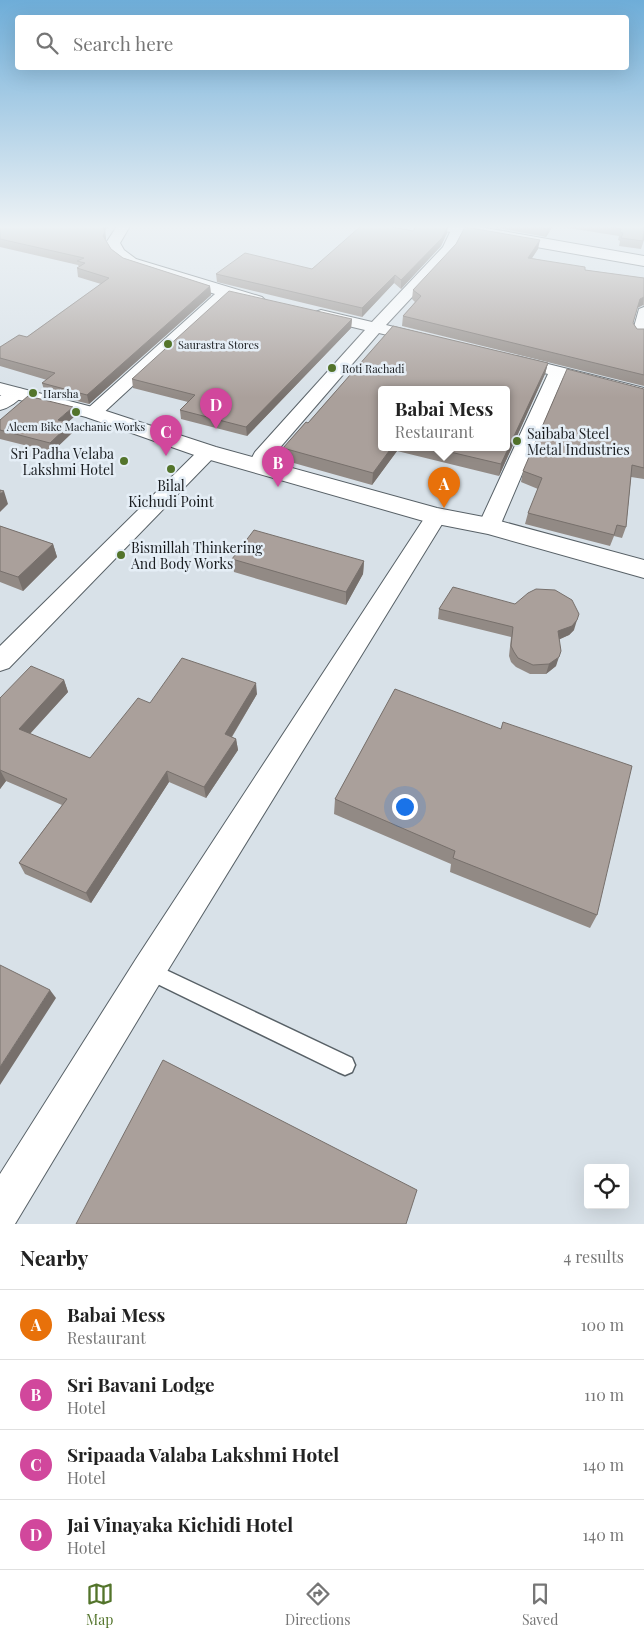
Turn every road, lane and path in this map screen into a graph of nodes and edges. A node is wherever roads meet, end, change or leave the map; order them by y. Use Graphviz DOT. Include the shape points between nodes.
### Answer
graph roads {
  1 [pos="198,283"];
  2 [pos="417,283"];
  3 [pos="226,292"];
  4 [pos="273,304"];
  5 [pos="310,312"];
  6 [pos="644,312"];
  7 [pos="376,328"];
  8 [pos="640,334"];
  9 [pos="431,340"];
  10 [pos="503,357"];
  11 [pos="556,372"];
  12 [pos="644,393"];
  13 [pos="5,396"];
  14 [pos="93,413"];
  15 [pos="208,452"];
  16 [pos="258,465"];
  17 [pos="436,516"];
  18 [pos="489,526"];
  19 [pos="644,568"];
  20 [pos="0,661"];
  21 [pos="148,971"];
  22 [pos="345,1065"];
  23 [pos="0,1211"];
  1 -- 3 [label="street"];
  2 -- 7 [label="street"];
  3 -- 4 [label="street"];
  3 -- 14 [label="street"];
  5 -- 7 [label="street"];
  6 -- 8 [label="street"];
  7 -- 9 [label="street"];
  7 -- 16 [label="street" via="262,456"];
  10 -- 11 [label="street"];
  11 -- 12 [label="street"];
  11 -- 18 [label="street"];
  13 -- 14 [label="street"];
  14 -- 15 [label="street"];
  15 -- 16 [label="street"];
  15 -- 20 [label="street"];
  16 -- 17 [label="street"];
  17 -- 18 [label="street"];
  17 -- 21 [label="street"];
  18 -- 19 [label="street"];
  21 -- 22 [label="lane"];
  21 -- 23 [label="street"];
}
